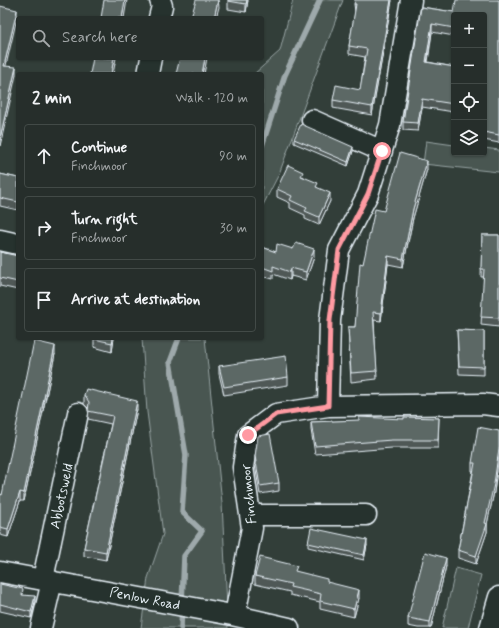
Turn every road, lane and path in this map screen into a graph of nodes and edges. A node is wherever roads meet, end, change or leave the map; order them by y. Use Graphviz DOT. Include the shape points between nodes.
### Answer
graph roads {
  1 [pos="160,0"];
  2 [pos="411,0"];
  3 [pos="160,16"];
  4 [pos="151,60"];
  5 [pos="148,72"];
  6 [pos="312,120"];
  7 [pos="382,151"];
  8 [pos="0,240"];
  9 [pos="16,244"];
  10 [pos="328,406"];
  11 [pos="499,406"];
  12 [pos="78,413"];
  13 [pos="250,515"];
  14 [pos="366,515"];
  15 [pos="0,572"];
  16 [pos="47,580"];
  17 [pos="499,597"];
  18 [pos="235,615"];
  19 [pos="41,628"];
  20 [pos="289,628"];
  21 [pos="490,628"];
  1 -- 3 [label="street" via="162,6"];
  2 -- 7 [label="street" via="390,125"];
  4 -- 5 [label="street"];
  6 -- 7 [label="street"];
  7 -- 10 [label="street" via="368,194 339,250 330,320"];
  8 -- 9 [label="street"];
  10 -- 11 [label="street, Finchmoor"];
  10 -- 13 [label="street, Finchmoor" via="276,414 248,435 243,467"];
  12 -- 16 [label="street, Abbotsweld"];
  13 -- 14 [label="street"];
  13 -- 18 [label="street, Finchmoor" via="252,528"];
  15 -- 16 [label="street, Penlow Road"];
  16 -- 18 [label="street, Penlow Road"];
  16 -- 19 [label="street, Abbotsweld"];
  17 -- 21 [label="street"];
  18 -- 20 [label="street, Penlow Road"];
}
